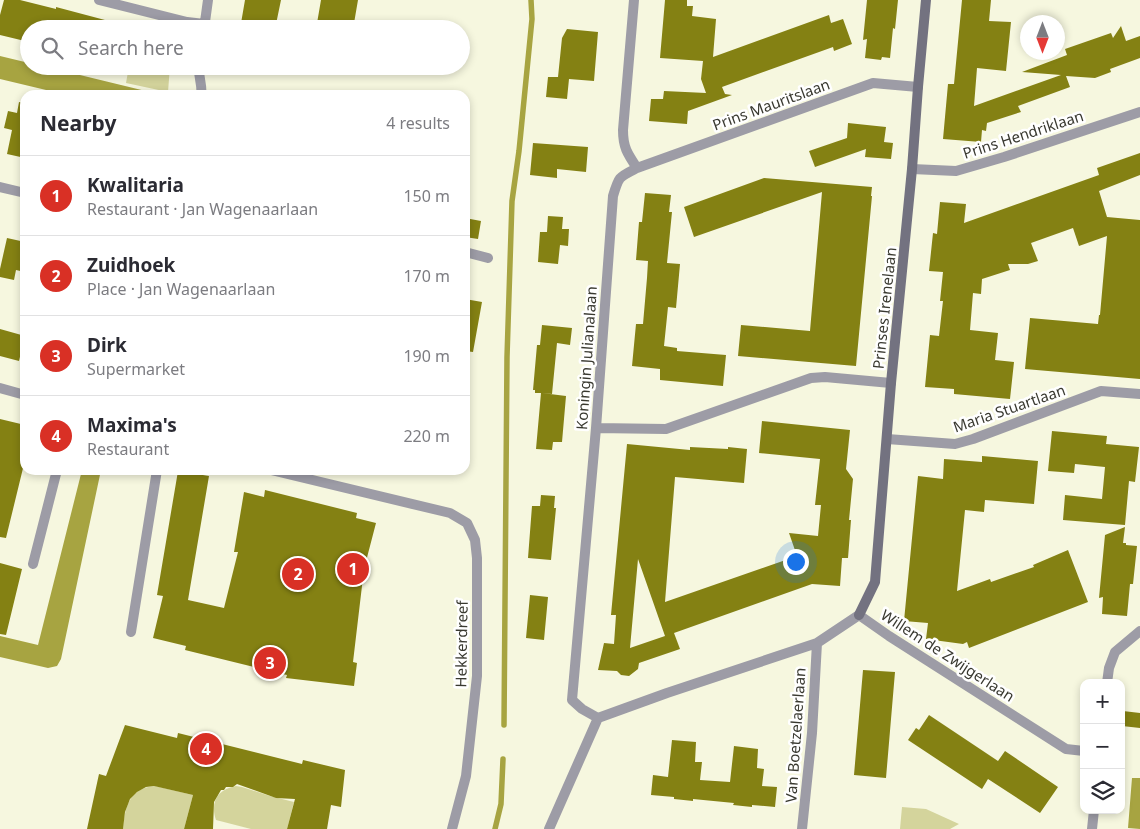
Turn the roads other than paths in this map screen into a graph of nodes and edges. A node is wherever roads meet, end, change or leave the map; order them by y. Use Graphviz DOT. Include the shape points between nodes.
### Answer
graph roads {
  1 [pos="99,0"];
  2 [pos="208,0"];
  3 [pos="634,0"];
  4 [pos="926,0"];
  5 [pos="179,20"];
  6 [pos="205,20"];
  7 [pos="198,75"];
  8 [pos="918,87"];
  9 [pos="202,90"];
  10 [pos="1140,112"];
  11 [pos="637,168"];
  12 [pos="912,169"];
  13 [pos="0,187"];
  14 [pos="20,192"];
  15 [pos="470,253"];
  16 [pos="488,258"];
  17 [pos="891,383"];
  18 [pos="0,388"];
  19 [pos="20,394"];
  20 [pos="1140,394"];
  21 [pos="596,428"];
  22 [pos="887,439"];
  23 [pos="56,475"];
  24 [pos="157,475"];
  25 [pos="292,475"];
  26 [pos="33,564"];
  27 [pos="859,614"];
  28 [pos="1140,631"];
  29 [pos="131,632"];
  30 [pos="817,643"];
  31 [pos="1108,679"];
  32 [pos="598,718"];
  33 [pos="1080,751"];
  34 [pos="1094,814"];
  35 [pos="452,829"];
  36 [pos="549,829"];
  37 [pos="802,829"];
  38 [pos="1092,829"];
  1 -- 5 [label="street"];
  2 -- 6 [label="street"];
  3 -- 11 [label="street" via="624,143"];
  4 -- 8 [label="street, Prinses Irenelaan"];
  7 -- 9 [label="street"];
  8 -- 11 [label="street, Prins Mauritslaan" via="873,83"];
  8 -- 12 [label="street, Prinses Irenelaan"];
  10 -- 12 [label="street, Prins Hendriklaan" via="956,171"];
  11 -- 21 [label="street, Koningin Julianalaan" via="620,176 613,196"];
  12 -- 17 [label="street, Prinses Irenelaan"];
  13 -- 14 [label="street"];
  15 -- 16 [label="street"];
  17 -- 21 [label="street" via="811,378 666,429"];
  17 -- 22 [label="street, Prinses Irenelaan"];
  18 -- 19 [label="street"];
  20 -- 22 [label="street, Maria Stuartlaan" via="1101,391 955,444"];
  21 -- 32 [label="street, Koningin Julianalaan" via="572,700 582,710"];
  22 -- 27 [label="street, Prinses Irenelaan" via="875,582"];
  23 -- 26 [label="street"];
  24 -- 29 [label="street"];
  25 -- 35 [label="street, Hekkerdreef" via="450,513 467,523 475,540 477,676 466,776"];
  27 -- 30 [label="street, Willem de Zwijgerlaan"];
  27 -- 33 [label="street, Willem de Zwijgerlaan" via="1066,749"];
  28 -- 31 [label="street" via="1115,652"];
  30 -- 32 [label="street, Willem de Zwijgerlaan"];
  30 -- 37 [label="street, Van Boetzelaerlaan"];
  32 -- 36 [label="street"];
  34 -- 38 [label="street"];
}
